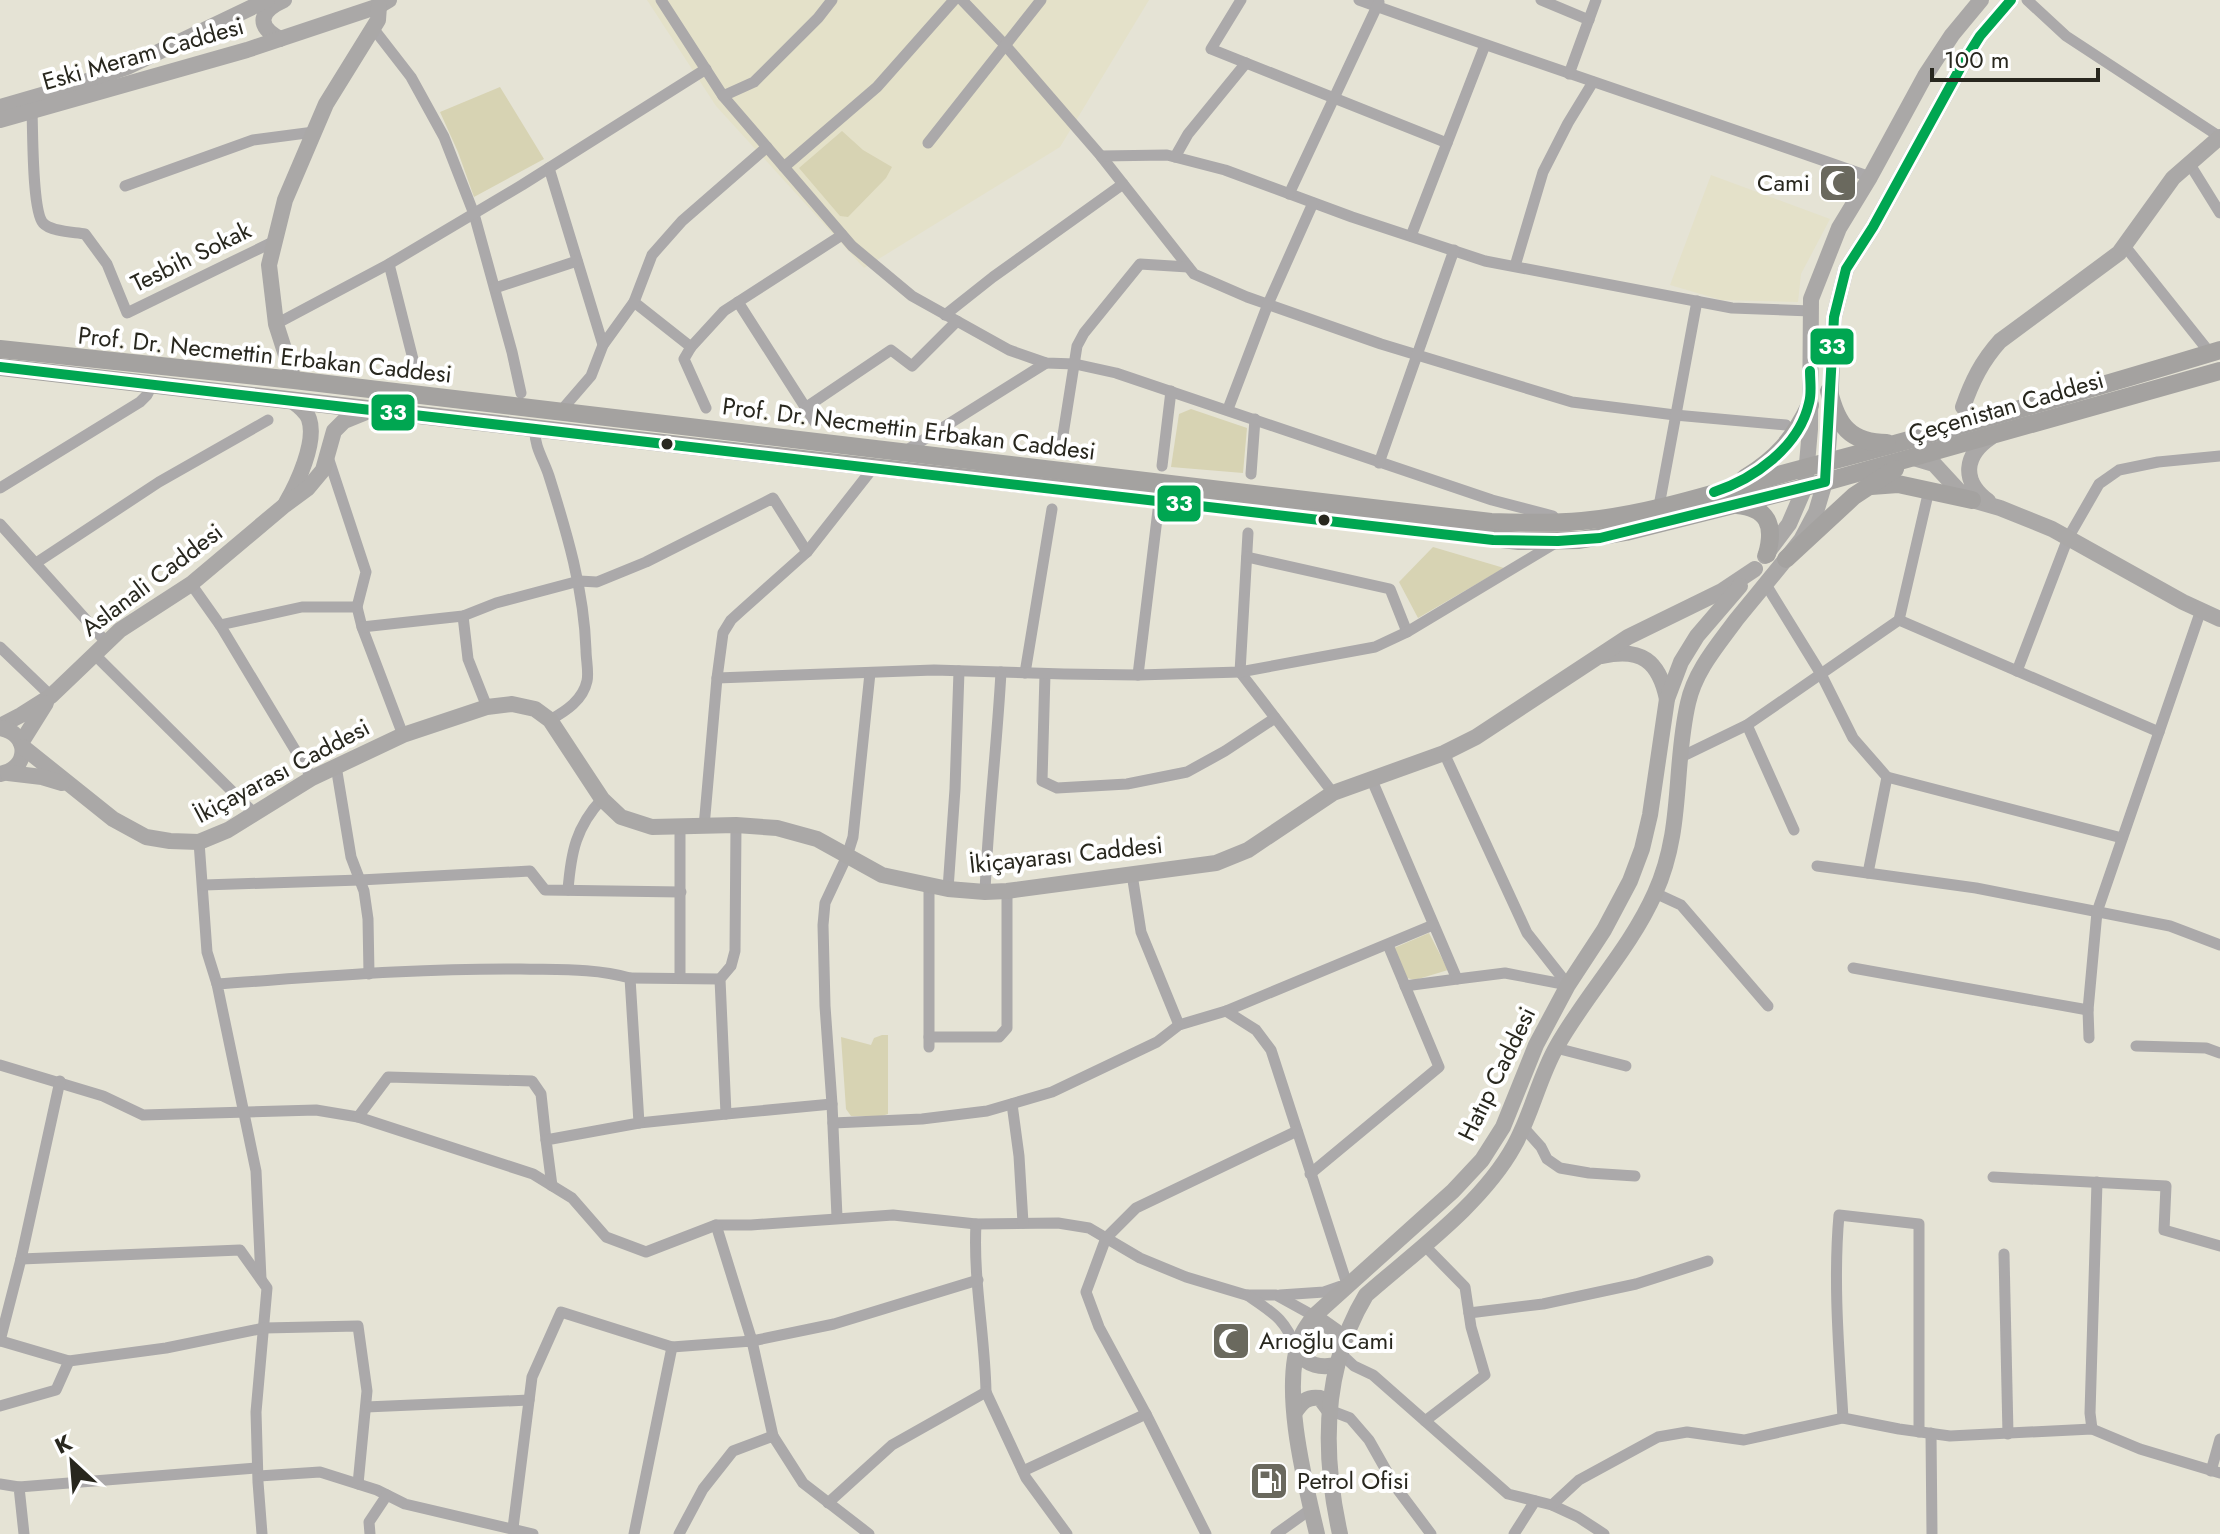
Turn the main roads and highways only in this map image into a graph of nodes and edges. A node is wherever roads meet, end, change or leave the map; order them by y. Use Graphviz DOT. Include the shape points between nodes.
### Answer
graph roads {
  1 [pos="0,349"];
  2 [pos="2215,351"];
  3 [pos="0,367"];
  4 [pos="2220,371"];
  5 [pos="1829,391"];
  6 [pos="1810,405"];
  7 [pos="1902,443"];
  8 [pos="1914,458"];
  9 [pos="1807,467"];
  10 [pos="1869,486"];
  11 [pos="1805,487"];
  12 [pos="1732,497"];
  13 [pos="1972,500"];
  14 [pos="1786,559"];
  15 [pos="1761,561"];
  1 -- 12 [label="main road, Prof. Dr. Necmettin Erbakan Caddesi" via="1491,522 1582,521"];
  2 -- 7 [label="main road, Çeçenistan Caddesi"];
  3 -- 12 [label="main road, Prof. Dr. Necmettin Erbakan Caddesi" via="1493,540 1589,539"];
  4 -- 8 [label="main road, Çeçenistan Caddesi"];
  5 -- 7 [label="main road" via="1834,411 1848,431 1871,442"];
  6 -- 12 [label="main road" via="1777,455"];
  7 -- 9 [label="main road, Çeçenistan Caddesi"];
  8 -- 10 [label="main road"];
  8 -- 11 [label="main road, Çeçenistan Caddesi"];
  9 -- 12 [label="main road, Prof. Dr. Necmettin Erbakan Caddesi"];
  10 -- 13 [label="main road" via="1898,484"];
  10 -- 14 [label="main road"];
  11 -- 12 [label="main road, Prof. Dr. Necmettin Erbakan Caddesi"];
  12 -- 15 [label="main road" via="1764,515 1771,532"];
}
